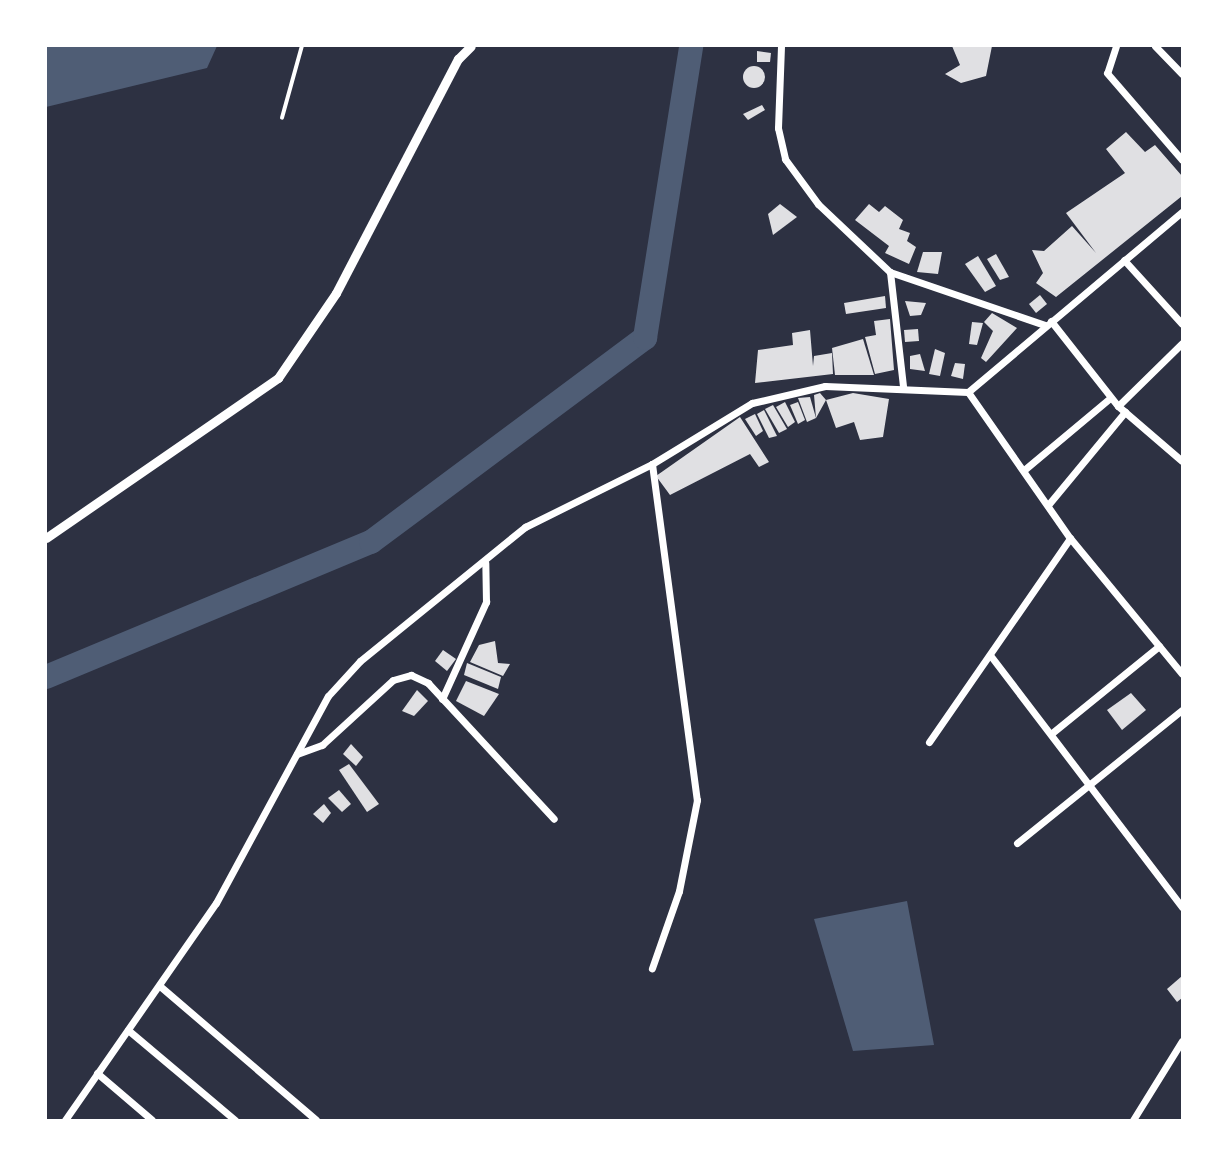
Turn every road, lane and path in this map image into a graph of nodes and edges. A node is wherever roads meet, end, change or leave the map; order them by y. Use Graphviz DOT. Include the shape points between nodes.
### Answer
graph roads {
  1 [pos="302,46"];
  2 [pos="471,46"];
  3 [pos="781,46"];
  4 [pos="1116,46"];
  5 [pos="1155,46"];
  6 [pos="1182,74"];
  7 [pos="282,118"];
  8 [pos="1182,160"];
  9 [pos="1182,212"];
  10 [pos="1124,260"];
  11 [pos="890,272"];
  12 [pos="1048,323"];
  13 [pos="1182,324"];
  14 [pos="1182,343"];
  15 [pos="903,386"];
  16 [pos="968,392"];
  17 [pos="1110,398"];
  18 [pos="1118,406"];
  19 [pos="1125,412"];
  20 [pos="1182,461"];
  21 [pos="652,464"];
  22 [pos="1024,470"];
  23 [pos="1048,505"];
  24 [pos="46,538"];
  25 [pos="1070,538"];
  26 [pos="485,563"];
  27 [pos="1159,646"];
  28 [pos="990,654"];
  29 [pos="1182,674"];
  30 [pos="442,699"];
  31 [pos="1182,710"];
  32 [pos="1052,733"];
  33 [pos="929,742"];
  34 [pos="297,754"];
  35 [pos="1090,784"];
  36 [pos="554,819"];
  37 [pos="1017,843"];
  38 [pos="1182,907"];
  39 [pos="652,968"];
  40 [pos="161,987"];
  41 [pos="128,1030"];
  42 [pos="1182,1041"];
  43 [pos="97,1073"];
  44 [pos="65,1121"];
  45 [pos="152,1121"];
  46 [pos="235,1121"];
  47 [pos="316,1121"];
  48 [pos="1133,1121"];
  1 -- 7 [label="lane"];
  2 -- 24 [label="street" via="304,345 278,378 209,430"];
  3 -- 11 [label="street" via="778,128 785,159 818,204"];
  4 -- 8 [label="street" via="1107,73"];
  5 -- 6 [label="street"];
  9 -- 10 [label="street"];
  10 -- 12 [label="street"];
  10 -- 13 [label="street"];
  11 -- 12 [label="street"];
  11 -- 15 [label="street"];
  12 -- 16 [label="street"];
  12 -- 17 [label="street"];
  14 -- 18 [label="street"];
  15 -- 16 [label="street"];
  15 -- 21 [label="street" via="825,387 752,403"];
  16 -- 22 [label="street"];
  17 -- 18 [label="street"];
  17 -- 22 [label="street"];
  18 -- 19 [label="street"];
  19 -- 20 [label="street"];
  19 -- 23 [label="street"];
  21 -- 26 [label="street" via="525,527"];
  21 -- 39 [label="street" via="697,800 679,891"];
  22 -- 23 [label="street"];
  23 -- 25 [label="street"];
  25 -- 27 [label="street"];
  25 -- 28 [label="street"];
  26 -- 30 [label="street" via="486,602"];
  26 -- 34 [label="street" via="360,661 328,696"];
  27 -- 29 [label="street"];
  27 -- 32 [label="street"];
  28 -- 32 [label="street"];
  28 -- 33 [label="street"];
  30 -- 34 [label="street" via="428,683 404,676 322,746"];
  30 -- 36 [label="street"];
  31 -- 35 [label="street"];
  32 -- 35 [label="street"];
  34 -- 40 [label="street" via="216,903"];
  35 -- 37 [label="street"];
  35 -- 38 [label="street"];
  40 -- 41 [label="street"];
  40 -- 47 [label="street"];
  41 -- 43 [label="street"];
  41 -- 46 [label="street"];
  42 -- 48 [label="street"];
  43 -- 44 [label="street"];
  43 -- 45 [label="street"];
}
